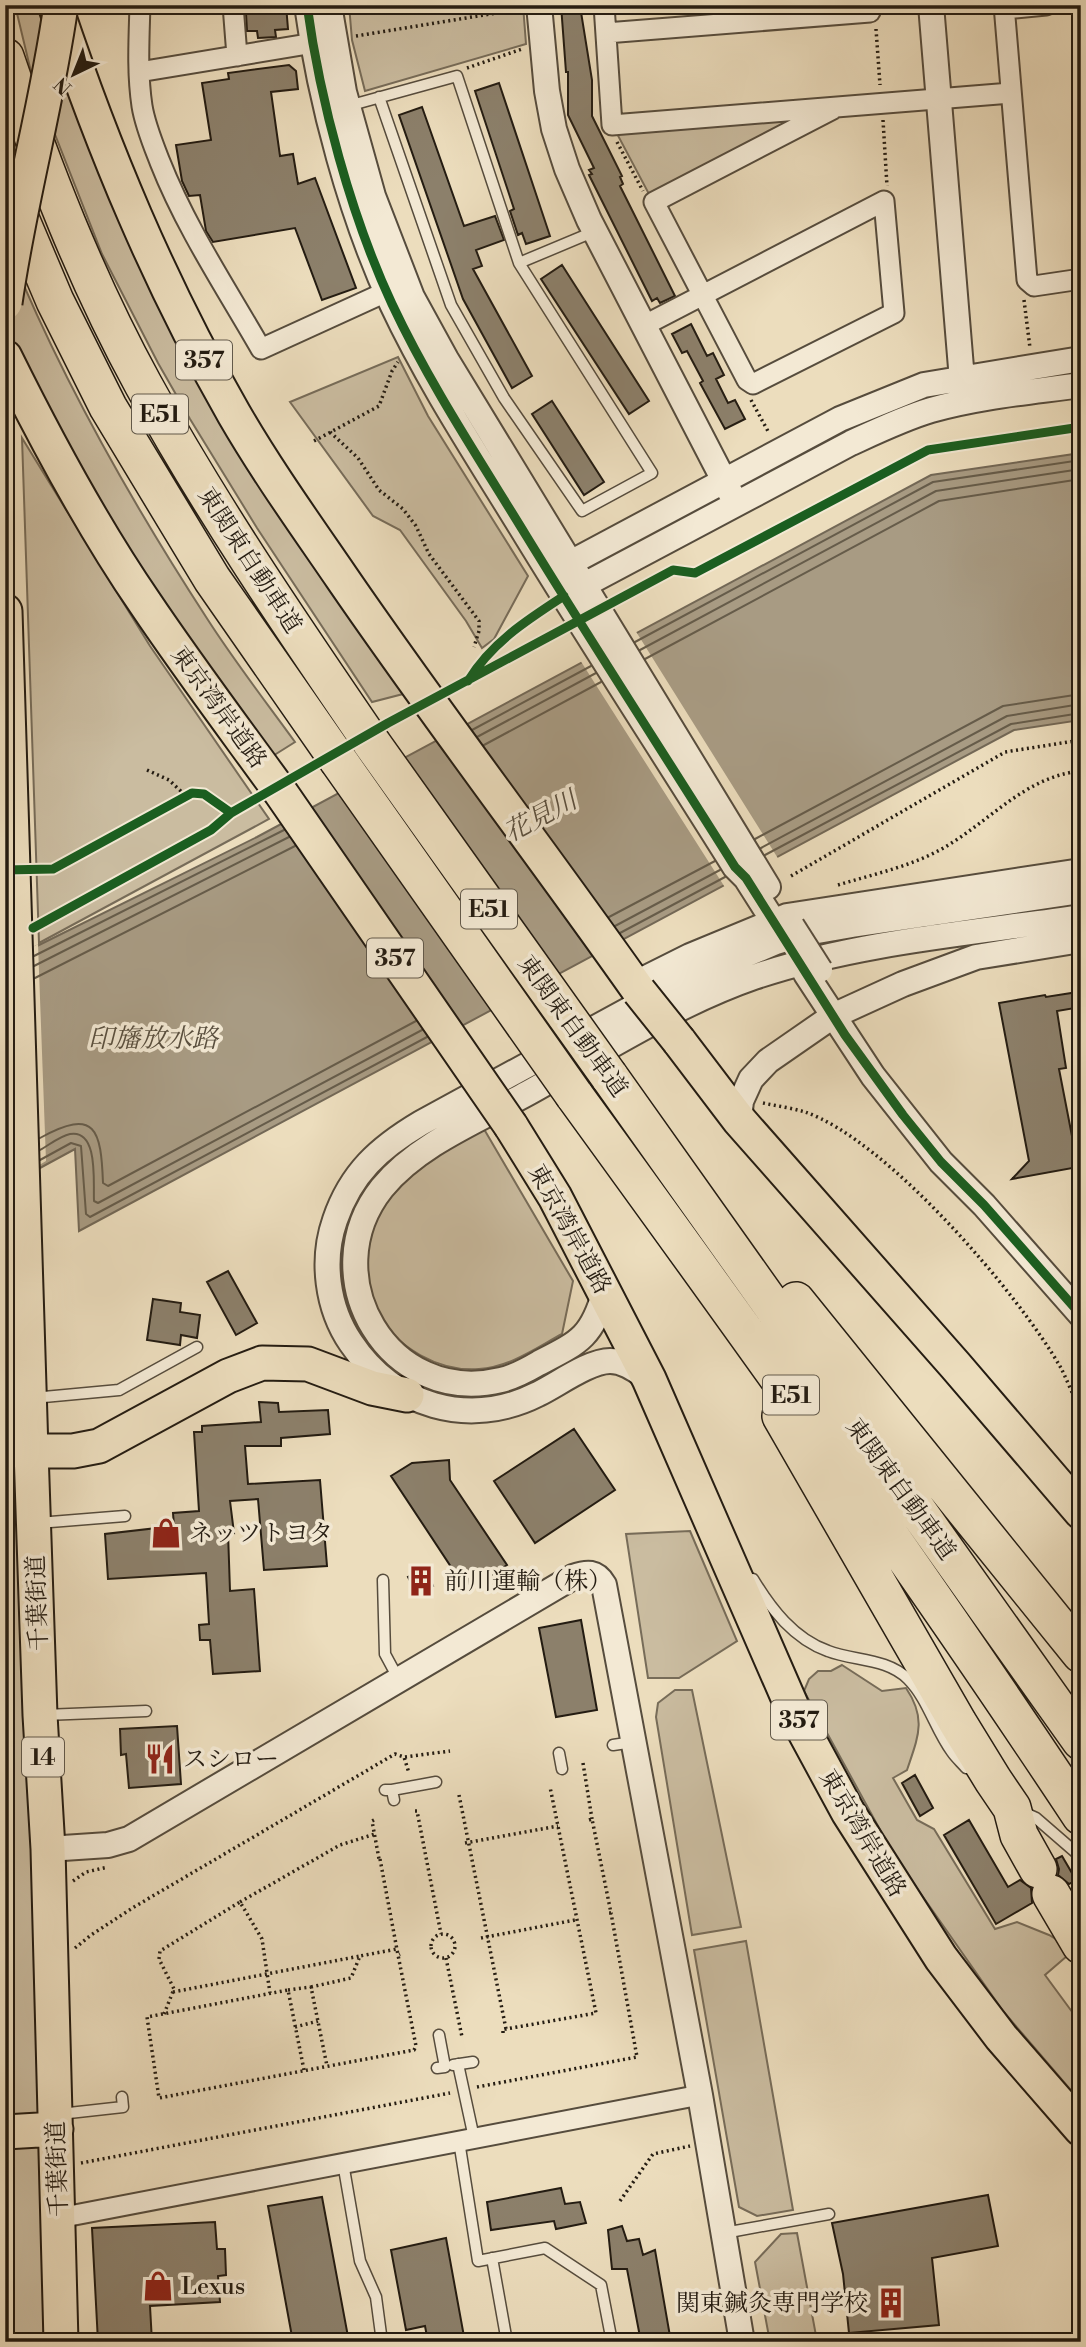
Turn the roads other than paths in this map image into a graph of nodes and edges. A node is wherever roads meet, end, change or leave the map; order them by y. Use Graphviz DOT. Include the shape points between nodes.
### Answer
graph roads {
  1 [pos="56,5"];
  2 [pos="61,5"];
  3 [pos="140,5"];
  4 [pos="233,5"];
  5 [pos="307,5"];
  6 [pos="329,5"];
  7 [pos="604,5"];
  8 [pos="870,5"];
  9 [pos="932,5"];
  10 [pos="1046,5"];
  11 [pos="533,6"];
  12 [pos="1005,7"];
  13 [pos="606,33"];
  14 [pos="332,40"];
  15 [pos="237,56"];
  16 [pos="5,57"];
  17 [pos="139,72"];
  18 [pos="1011,93"];
  19 [pos="379,97"];
  20 [pos="939,100"];
  21 [pos="347,106"];
  22 [pos="833,109"];
  23 [pos="5,183"];
  24 [pos="596,232"];
  25 [pos="519,263"];
  26 [pos="1081,279"];
  27 [pos="397,287"];
  28 [pos="701,295"];
  29 [pos="5,303"];
  30 [pos="645,325"];
  31 [pos="5,357"];
  32 [pos="1081,359"];
  33 [pos="961,378"];
  34 [pos="1081,385"];
  35 [pos="964,402"];
  36 [pos="725,481"];
  37 [pos="737,505"];
  38 [pos="560,568"];
  39 [pos="573,590"];
  40 [pos="5,611"];
  41 [pos="1081,871"];
  42 [pos="1081,891"];
  43 [pos="1081,917"];
  44 [pos="783,923"];
  45 [pos="1081,940"];
  46 [pos="633,984"];
  47 [pos="839,1013"];
  48 [pos="751,1112"];
  49 [pos="645,1126"];
  50 [pos="605,1292"];
  51 [pos="720,1296"];
  52 [pos="1081,1315"];
  53 [pos="197,1347"];
  54 [pos="649,1379"];
  55 [pos="407,1395"];
  56 [pos="29,1399"];
  57 [pos="31,1451"];
  58 [pos="1081,1512"];
  59 [pos="125,1516"];
  60 [pos="34,1524"];
  61 [pos="737,1560"];
  62 [pos="383,1580"];
  63 [pos="1081,1654"];
  64 [pos="399,1680"];
  65 [pos="146,1710"];
  66 [pos="40,1715"];
  67 [pos="1081,1741"];
  68 [pos="559,1754"];
  69 [pos="562,1769"];
  70 [pos="436,1782"];
  71 [pos="390,1793"];
  72 [pos="1003,1794"];
  73 [pos="1081,1816"];
  74 [pos="48,1849"];
  75 [pos="1057,1874"];
  76 [pos="1081,1919"];
  77 [pos="1081,1945"];
  78 [pos="439,2035"];
  79 [pos="473,2062"];
  80 [pos="458,2064"];
  81 [pos="700,2095"];
  82 [pos="123,2120"];
  83 [pos="56,2122"];
  84 [pos="1081,2129"];
  85 [pos="5,2132"];
  86 [pos="467,2140"];
  87 [pos="343,2163"];
  88 [pos="828,2214"];
  89 [pos="59,2218"];
  90 [pos="723,2233"];
  91 [pos="492,2259"];
  92 [pos="61,2342"];
  93 [pos="382,2342"];
  94 [pos="507,2342"];
  95 [pos="612,2342"];
  96 [pos="742,2342"];
  1 -- 46 [label="highway, 357" via="149,252 235,416 414,683"];
  2 -- 29 [label="highway, bridge"];
  3 -- 17 [label="street"];
  4 -- 15 [label="street"];
  5 -- 14 [label="street"];
  6 -- 14 [label="street"];
  7 -- 13 [label="street"];
  8 -- 13 [label="street" via="870,12"];
  9 -- 20 [label="street"];
  10 -- 12 [label="street"];
  11 -- 24 [label="street" via="554,129"];
  12 -- 18 [label="street"];
  13 -- 22 [label="street" via="611,125"];
  14 -- 15 [label="street"];
  14 -- 21 [label="street"];
  14 -- 27 [label="street" via="335,145"];
  15 -- 17 [label="street"];
  16 -- 49 [label="highway, 東関東自動車道 / E51, bridge" via="61,213 104,307 142,383 228,528 371,742"];
  17 -- 27 [label="street" via="143,109 166,178 261,349"];
  18 -- 20 [label="street"];
  18 -- 26 [label="street" via="1027,280 1034,286"];
  19 -- 21 [label="lane"];
  19 -- 25 [label="lane" via="457,75"];
  19 -- 25 [label="lane" via="451,305 504,398 582,512 652,473"];
  20 -- 22 [label="street"];
  20 -- 33 [label="street"];
  21 -- 27 [label="street"];
  22 -- 28 [label="street" via="654,202"];
  23 -- 51 [label="highway, 東関東自動車道 / E51, bridge" via="55,301 108,407 212,579"];
  24 -- 25 [label="lane"];
  24 -- 30 [label="street"];
  27 -- 38 [label="street" via="425,370"];
  28 -- 28 [label="street" via="753,384 894,313 884,201"];
  28 -- 30 [label="street"];
  30 -- 36 [label="street"];
  31 -- 50 [label="highway, 東京湾岸道路 / 357, bridge" via="89,515 144,603 511,1126"];
  32 -- 33 [label="street"];
  33 -- 35 [label="street"];
  33 -- 36 [label="street" via="924,385 840,419"];
  34 -- 35 [label="street"];
  35 -- 37 [label="street" via="929,410 851,443"];
  36 -- 37 [label="street"];
  36 -- 38 [label="street"];
  37 -- 39 [label="street"];
  38 -- 39 [label="street"];
  39 -- 44 [label="street"];
  40 -- 56 [label="highway, 千葉街道 / 14"];
  41 -- 44 [label="street"];
  42 -- 55 [label="street" via="852,925 776,942 664,990 391,1141 346,1193 334,1222 327,1274 345,1334 389,1385"];
  43 -- 50 [label="street" via="839,953 750,979 683,1008 415,1157 383,1186 364,1216 355,1249 358,1294 374,1331 409,1364 451,1381 501,1380 571,1346 596,1321"];
  44 -- 46 [label="street" via="690,956"];
  44 -- 47 [label="street, bridge"];
  45 -- 47 [label="street" via="976,957"];
  46 -- 48 [label="highway, 357, bridge" via="679,1041"];
  47 -- 48 [label="street" via="768,1061 751,1079 741,1101"];
  47 -- 52 [label="street" via="984,1205"];
  48 -- 58 [label="highway, 357" via="955,1365"];
  49 -- 63 [label="highway" via="676,1154"];
  49 -- 67 [label="highway, 東関東自動車道 / E51"];
  50 -- 54 [label="highway, 東京湾岸道路 / 357"];
  51 -- 72 [label="highway" via="729,1324"];
  51 -- 73 [label="highway, 東関東自動車道 / E51" via="844,1468"];
  53 -- 56 [label="lane" via="119,1390"];
  54 -- 55 [label="street" via="629,1366 608,1361 524,1401 496,1409 447,1408"];
  54 -- 61 [label="highway, 東京湾岸道路 / 357"];
  55 -- 57 [label="highway" via="372,1388 308,1364 262,1363 228,1376 99,1446"];
  56 -- 57 [label="highway, 千葉街道 / 14"];
  57 -- 60 [label="highway, 千葉街道 / 14"];
  59 -- 60 [label="lane"];
  60 -- 66 [label="highway, 千葉街道 / 14"];
  61 -- 72 [label="lane" via="780,1618 805,1641 889,1666 907,1678 952,1752 972,1774"];
  61 -- 84 [label="highway, 東京湾岸道路 / 357" via="796,1716 886,1875 994,2028"];
  62 -- 64 [label="lane" via="385,1654"];
  64 -- 74 [label="street" via="129,1839"];
  64 -- 81 [label="street" via="573,1577 593,1573 600,1577 623,1744"];
  65 -- 66 [label="lane"];
  66 -- 74 [label="highway, 千葉街道 / 14"];
  68 -- 69 [label="lane"];
  70 -- 71 [label="lane"];
  72 -- 75 [label="highway" via="1019,1835"];
  74 -- 83 [label="highway, 千葉街道 / 14"];
  75 -- 76 [label="highway"];
  75 -- 77 [label="highway"];
  78 -- 80 [label="lane" via="441,2068"];
  79 -- 80 [label="lane"];
  80 -- 86 [label="lane"];
  81 -- 86 [label="street"];
  81 -- 90 [label="street" via="708,2180"];
  82 -- 83 [label="lane" via="122,2102"];
  83 -- 85 [label="highway"];
  83 -- 89 [label="highway, 千葉街道 / 14"];
  86 -- 87 [label="street"];
  86 -- 91 [label="lane" via="478,2261"];
  87 -- 89 [label="street"];
  87 -- 93 [label="lane" via="360,2261 376,2297"];
  88 -- 90 [label="lane"];
  89 -- 92 [label="highway, 千葉街道 / 14"];
  90 -- 96 [label="street"];
  91 -- 94 [label="lane"];
  91 -- 95 [label="lane" via="545,2248 601,2285"];
}
